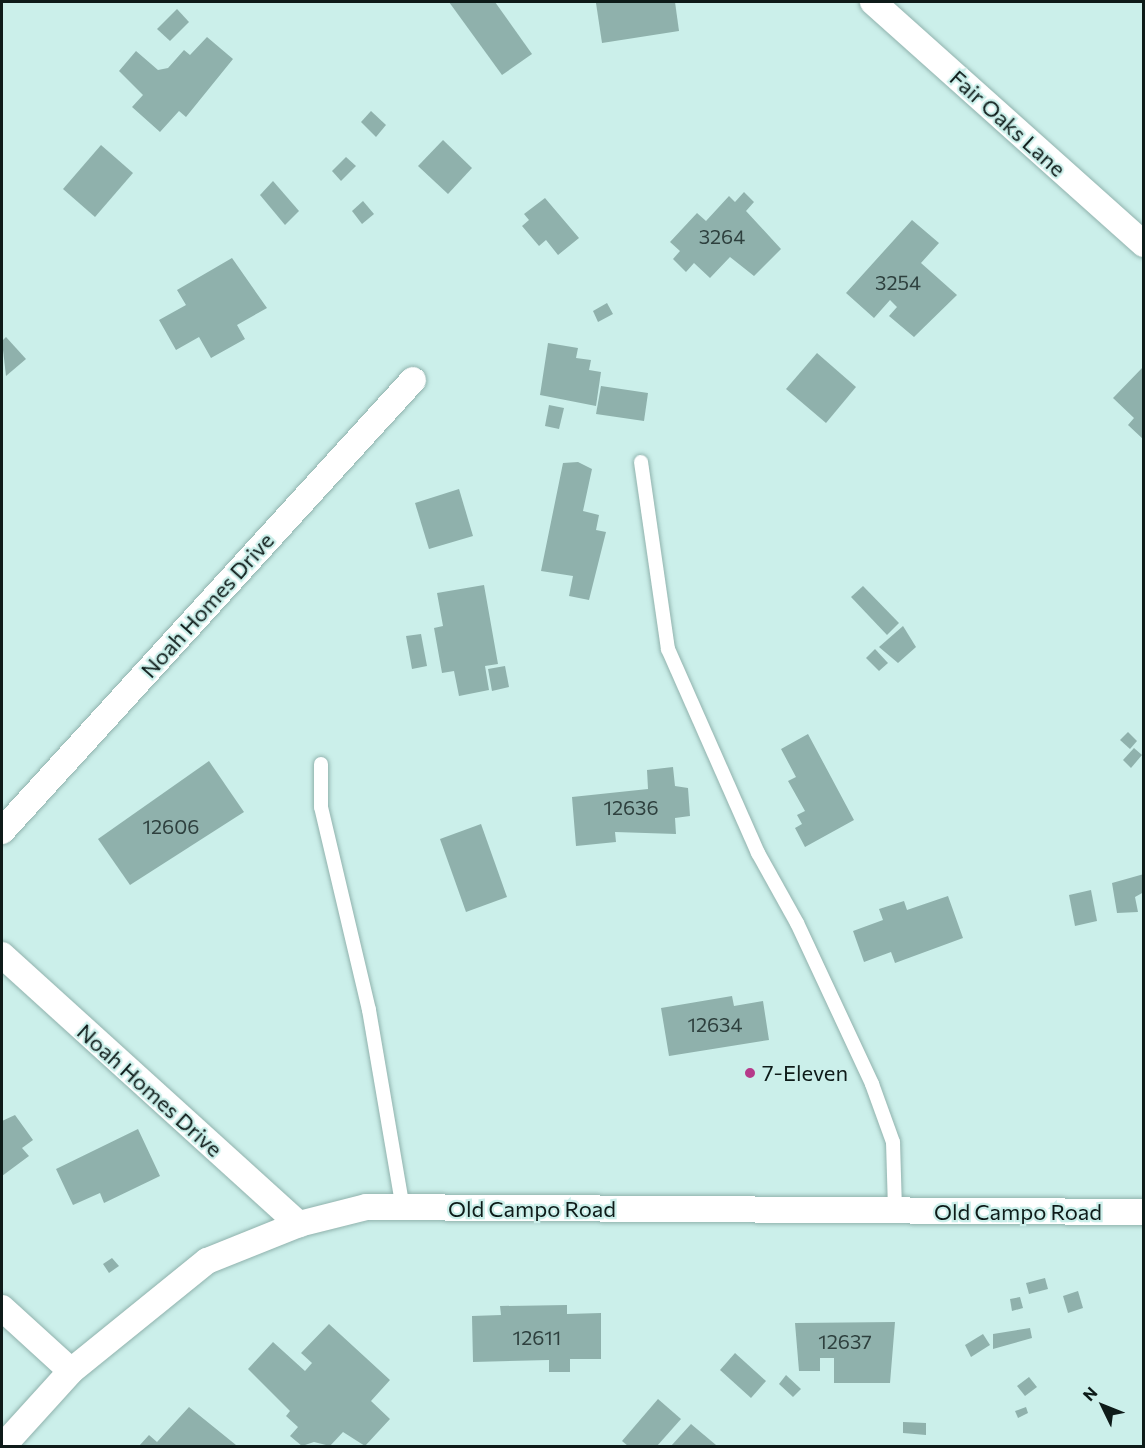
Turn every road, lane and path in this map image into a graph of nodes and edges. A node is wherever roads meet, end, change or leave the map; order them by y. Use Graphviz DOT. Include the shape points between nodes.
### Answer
graph roads {
  1 [pos="873,2"];
  2 [pos="1143,244"];
  3 [pos="413,380"];
  4 [pos="642,462"];
  5 [pos="321,764"];
  6 [pos="2,831"];
  7 [pos="2,955"];
  8 [pos="404,1208"];
  9 [pos="895,1211"];
  10 [pos="1143,1212"];
  11 [pos="299,1224"];
  12 [pos="2,1308"];
  13 [pos="72,1371"];
  14 [pos="3,1446"];
  1 -- 2 [label="street, Fair Oaks Lane"];
  3 -- 6 [label="street, Noah Homes Drive"];
  4 -- 9 [label="lane" via="668,649 758,853 797,923 872,1084 893,1142"];
  5 -- 8 [label="lane" via="321,807 369,1010"];
  7 -- 11 [label="street, Noah Homes Drive"];
  8 -- 9 [label="street, Old Campo Road"];
  8 -- 11 [label="street, Old Campo Road" via="366,1208"];
  9 -- 10 [label="street, Old Campo Road"];
  11 -- 13 [label="street, Old Campo Road" via="207,1261"];
  12 -- 13 [label="street"];
  13 -- 14 [label="street, Old Campo Road"];
}
